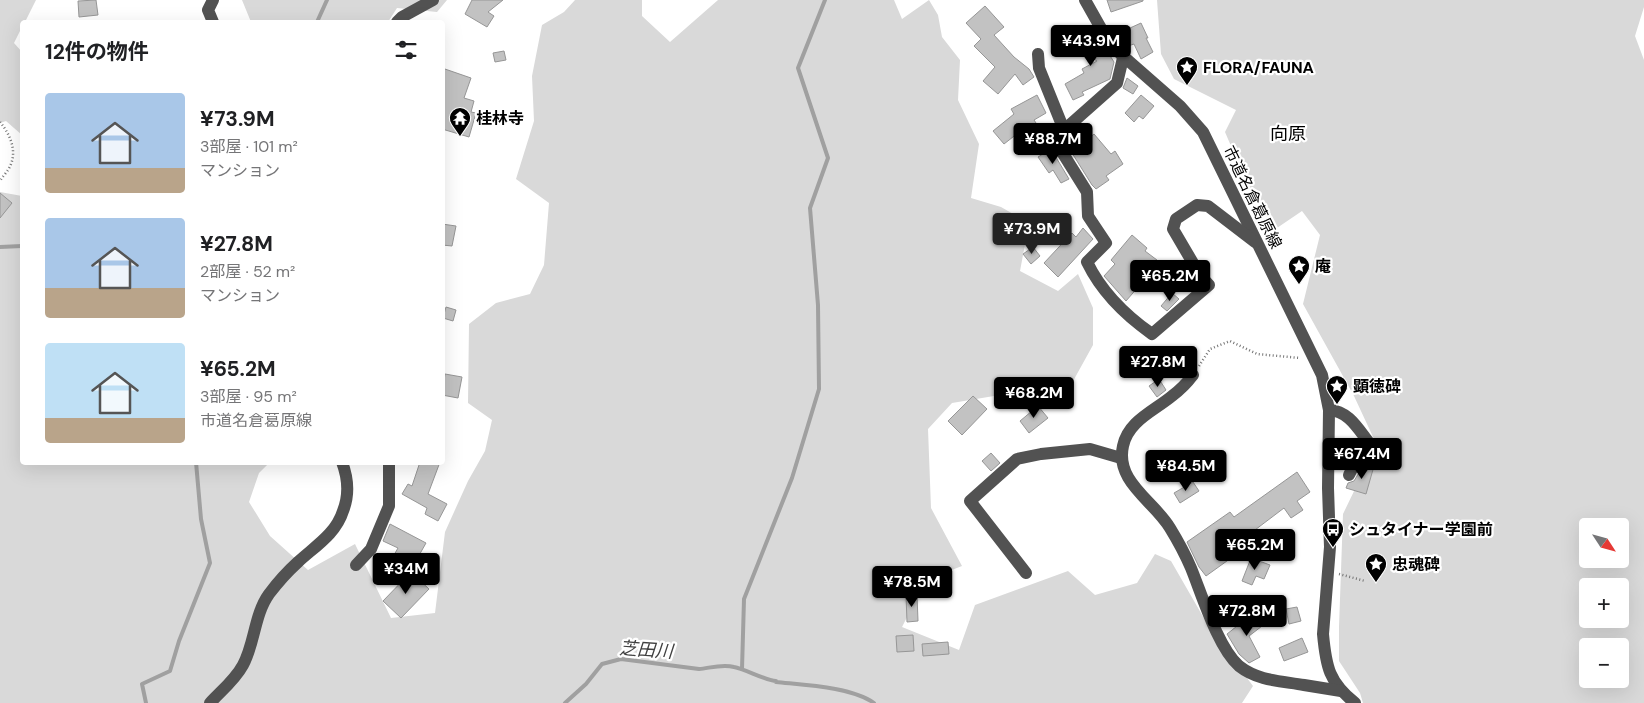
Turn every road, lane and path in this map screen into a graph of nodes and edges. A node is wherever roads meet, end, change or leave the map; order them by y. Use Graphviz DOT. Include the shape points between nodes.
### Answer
graph roads {
  1 [pos="213,0"];
  2 [pos="433,0"];
  3 [pos="1085,0"];
  4 [pos="212,20"];
  5 [pos="399,20"];
  6 [pos="1038,54"];
  7 [pos="1123,58"];
  8 [pos="0,122"];
  9 [pos="1064,130"];
  10 [pos="0,181"];
  11 [pos="1259,245"];
  12 [pos="1314,359"];
  13 [pos="1193,375"];
  14 [pos="1330,410"];
  15 [pos="1121,458"];
  16 [pos="343,465"];
  17 [pos="389,465"];
  18 [pos="1349,475"];
  19 [pos="356,565"];
  20 [pos="1328,571"];
  21 [pos="1026,573"];
  22 [pos="1364,581"];
  23 [pos="1341,691"];
  24 [pos="210,703"];
  25 [pos="1355,703"];
  1 -- 4 [label="street" via="208,10"];
  2 -- 5 [label="street"];
  3 -- 7 [label="street, 市道名倉葛原線"];
  6 -- 9 [label="street" via="1039,68"];
  7 -- 9 [label="street" via="1117,83"];
  7 -- 11 [label="street, 市道名倉葛原線" via="1180,106 1203,132"];
  8 -- 10 [label="path" via="8,132 13,149 11,164"];
  9 -- 11 [label="street" via="1052,136 1086,192 1088,216 1106,243 1087,262 1096,281 1134,321 1152,334 1209,285 1173,229 1176,219 1197,205 1208,206"];
  11 -- 12 [label="street, 市道名倉葛原線"];
  12 -- 13 [label="path" via="1257,354 1230,341 1210,349"];
  12 -- 14 [label="street, 市道名倉葛原線" via="1322,375"];
  13 -- 15 [label="street" via="1172,397 1136,423 1124,439"];
  14 -- 18 [label="street" via="1348,416 1370,444 1355,461"];
  14 -- 20 [label="street, 市道名倉葛原線"];
  15 -- 21 [label="street" via="1090,449 1017,458 970,500"];
  15 -- 23 [label="street" via="1136,489 1161,515 1177,540 1229,655 1257,677"];
  16 -- 24 [label="street" via="347,486 344,510 338,523 269,594 242,666"];
  17 -- 19 [label="street" via="389,506 371,549"];
  20 -- 22 [label="path"];
  20 -- 23 [label="street, 市道名倉葛原線" via="1323,634 1325,653 1329,671"];
  23 -- 25 [label="street, 市道名倉葛原線"];
}
